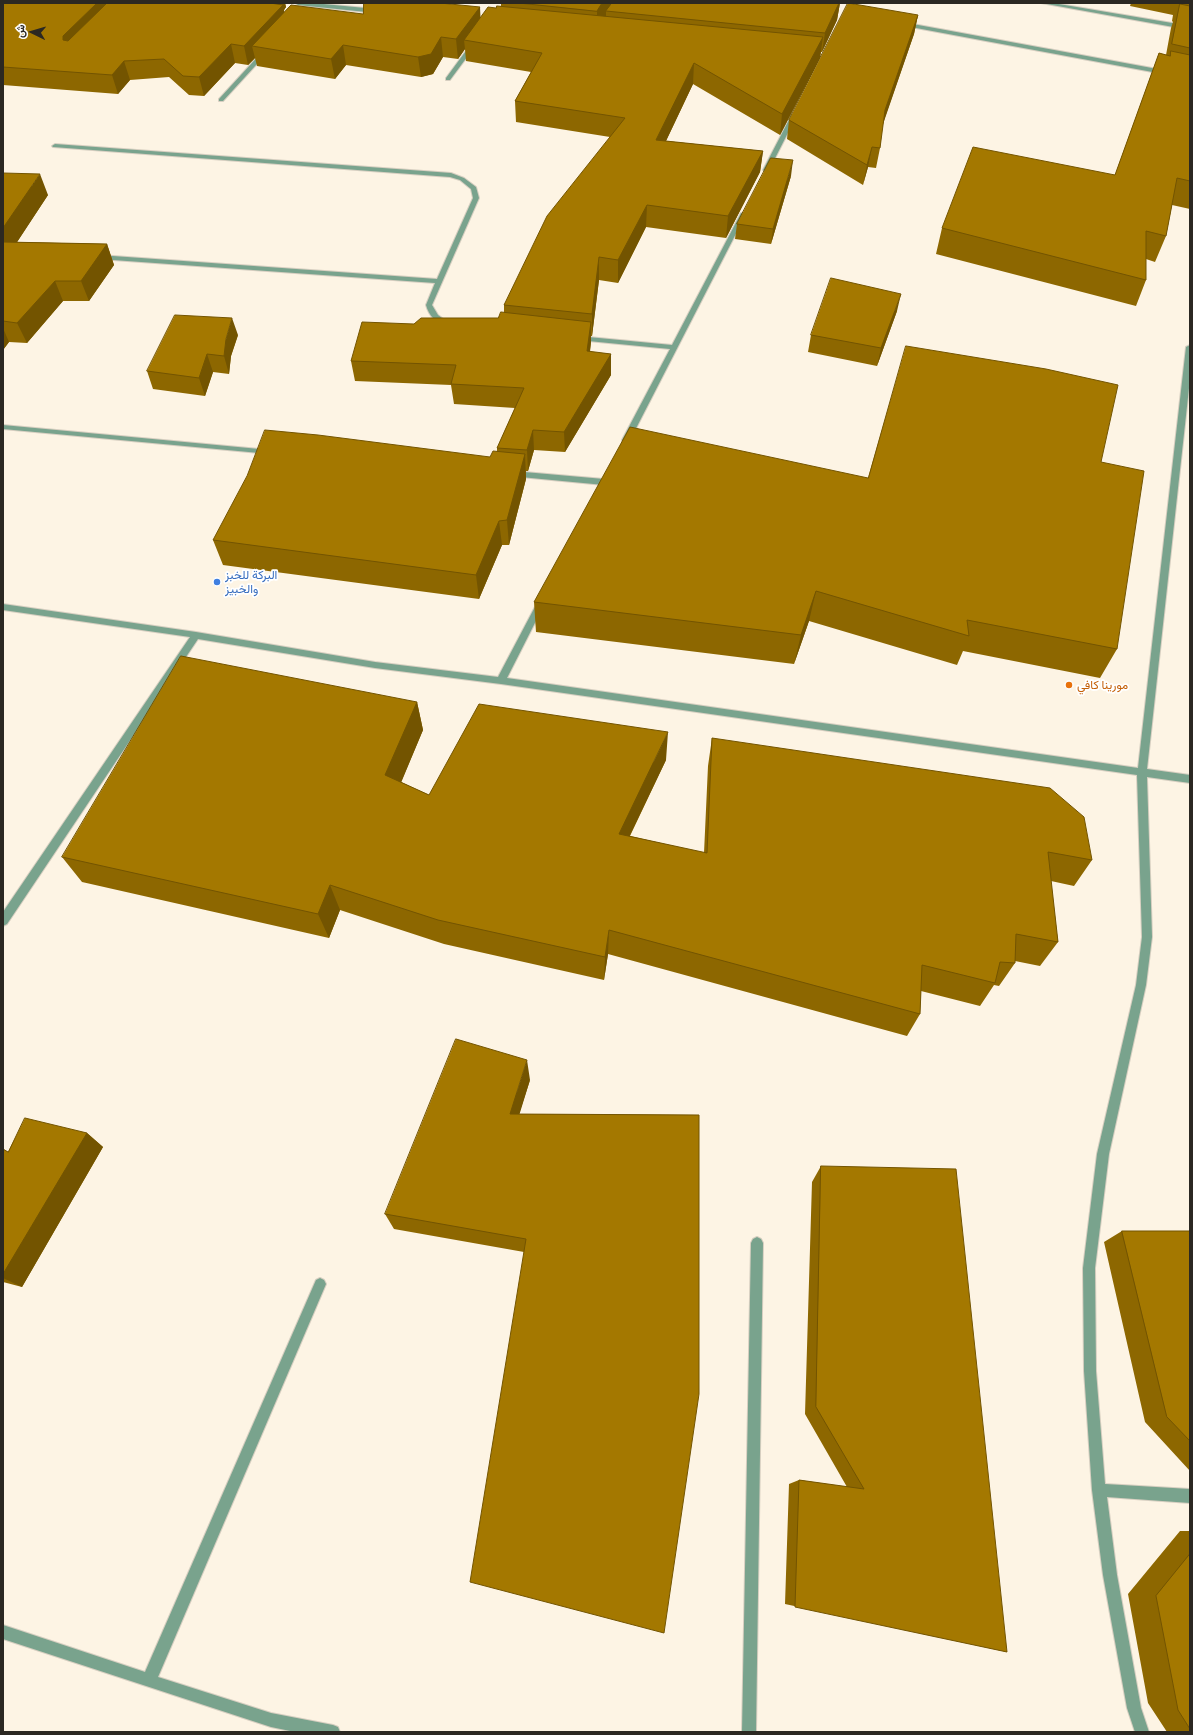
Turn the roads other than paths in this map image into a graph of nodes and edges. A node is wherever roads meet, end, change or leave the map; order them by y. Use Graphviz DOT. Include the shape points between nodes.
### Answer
graph roads {
  1 [pos="298,3"];
  2 [pos="1044,3"];
  3 [pos="309,4"];
  4 [pos="304,10"];
  5 [pos="380,11"];
  6 [pos="892,22"];
  7 [pos="1190,28"];
  8 [pos="476,41"];
  9 [pos="268,49"];
  10 [pos="1190,77"];
  11 [pos="448,79"];
  12 [pos="221,100"];
  13 [pos="796,111"];
  14 [pos="55,146"];
  15 [pos="764,174"];
  16 [pos="746,208"];
  17 [pos="91,256"];
  18 [pos="440,280"];
  19 [pos="456,326"];
  20 [pos="573,338"];
  21 [pos="674,347"];
  22 [pos="1190,347"];
  23 [pos="3,427"];
  24 [pos="623,446"];
  25 [pos="280,452"];
  26 [pos="502,472"];
  27 [pos="604,482"];
  28 [pos="544,599"];
  29 [pos="3,607"];
  30 [pos="196,635"];
  31 [pos="501,682"];
  32 [pos="1142,772"];
  33 [pos="1190,779"];
  34 [pos="3,921"];
  35 [pos="757,1243"];
  36 [pos="320,1284"];
  37 [pos="1099,1490"];
  38 [pos="1190,1496"];
  39 [pos="3,1632"];
  40 [pos="149,1681"];
  41 [pos="332,1732"];
  42 [pos="748,1732"];
  43 [pos="1142,1732"];
  1 -- 3 [label="street"];
  2 -- 7 [label="street"];
  3 -- 4 [label="street"];
  3 -- 5 [label="street"];
  6 -- 10 [label="street"];
  8 -- 11 [label="street"];
  9 -- 12 [label="street"];
  13 -- 15 [label="street"];
  14 -- 18 [label="street" via="451,175 462,178 474,188 476,198"];
  16 -- 21 [label="street"];
  17 -- 18 [label="street"];
  18 -- 19 [label="street" via="429,305 431,312 437,319"];
  20 -- 21 [label="street"];
  21 -- 24 [label="street"];
  22 -- 32 [label="street"];
  23 -- 25 [label="street"];
  26 -- 27 [label="street"];
  28 -- 31 [label="street"];
  29 -- 30 [label="street"];
  30 -- 31 [label="street" via="375,665"];
  30 -- 34 [label="street"];
  31 -- 32 [label="street"];
  32 -- 33 [label="street"];
  32 -- 37 [label="street" via="1147,937 1141,985 1103,1154 1089,1268 1090,1371"];
  35 -- 42 [label="street"];
  36 -- 40 [label="street"];
  37 -- 38 [label="street"];
  37 -- 43 [label="street" via="1110,1575 1134,1708"];
  39 -- 40 [label="street"];
  40 -- 41 [label="street" via="271,1720"];
}
